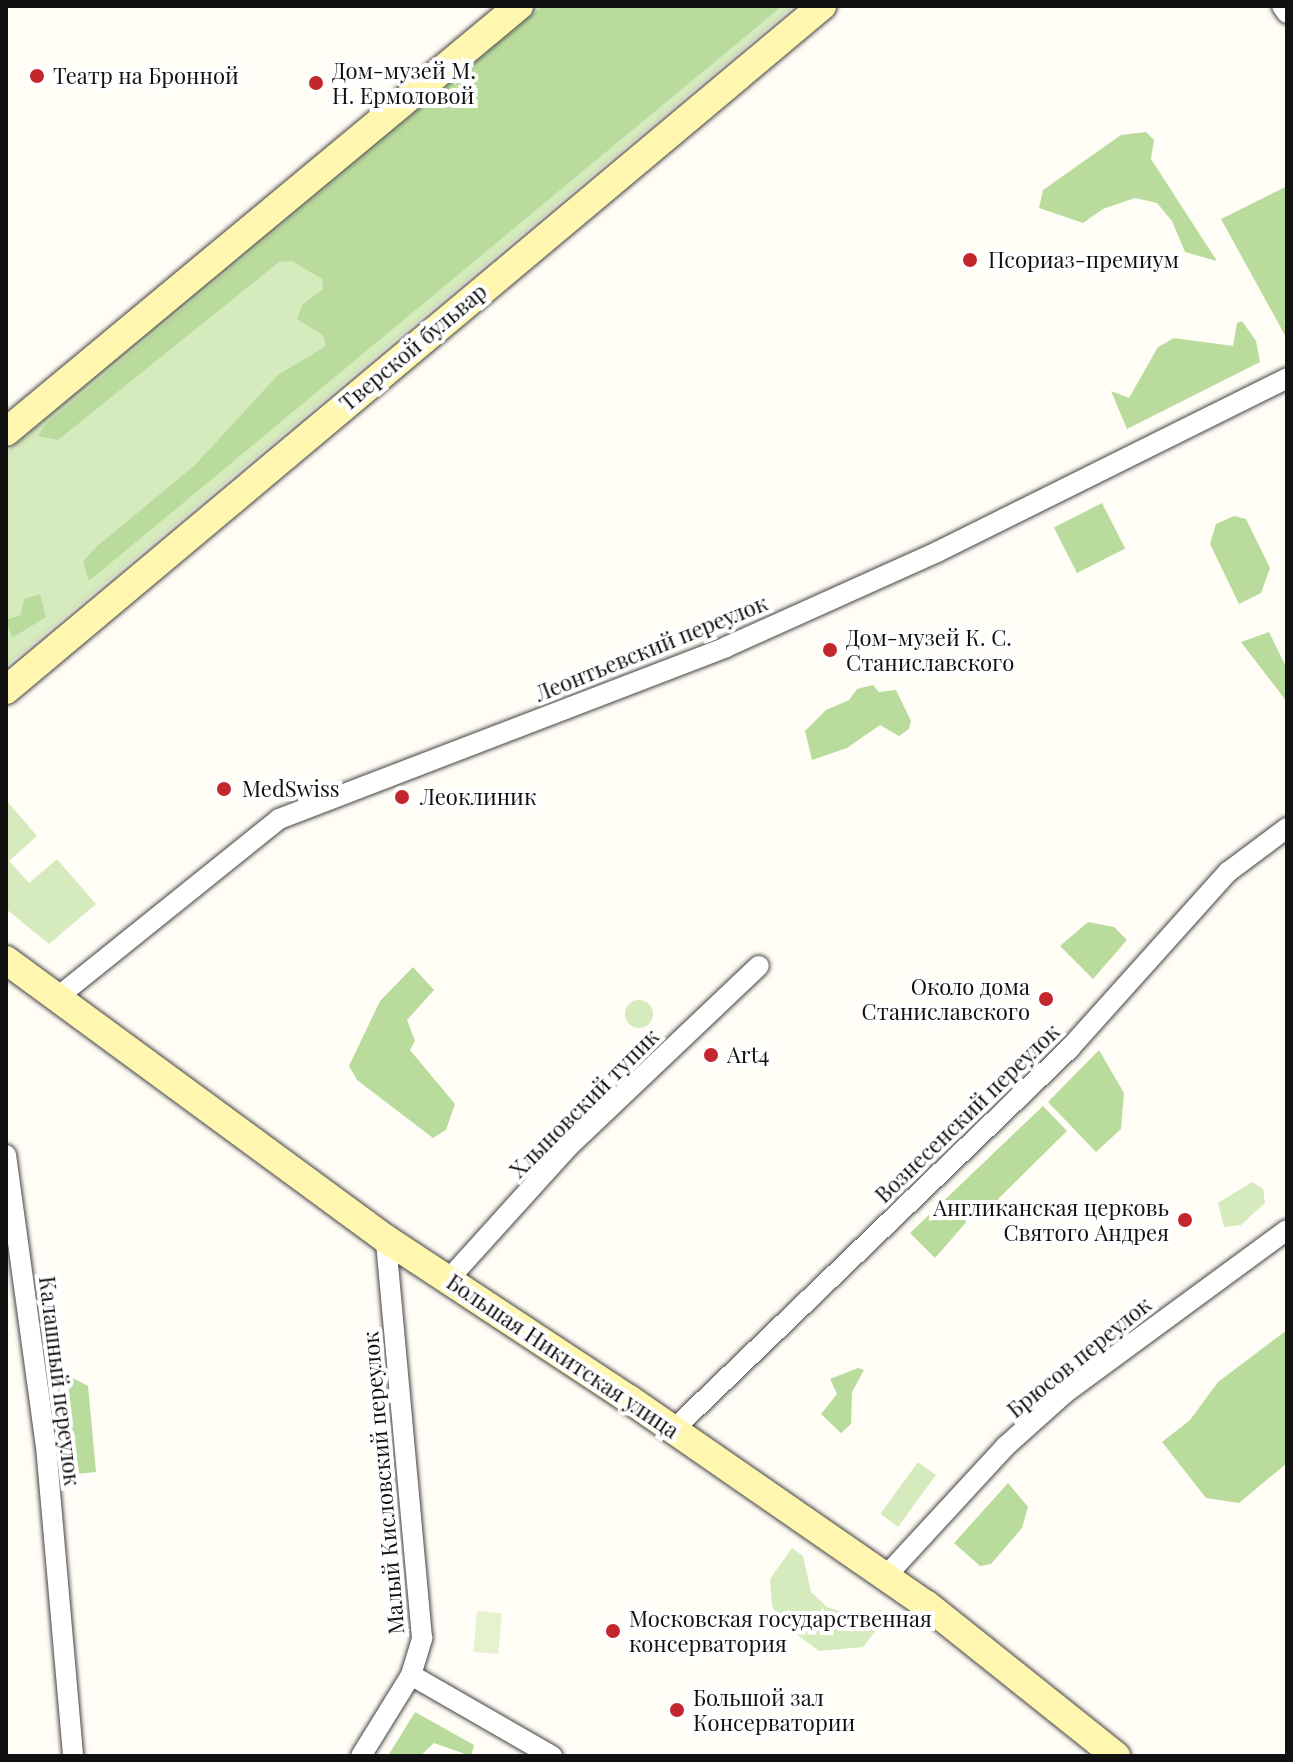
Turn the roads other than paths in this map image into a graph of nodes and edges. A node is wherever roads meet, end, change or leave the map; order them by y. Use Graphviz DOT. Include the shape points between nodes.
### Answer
graph roads {
  1 [pos="519,6"];
  2 [pos="822,6"];
  3 [pos="1282,6"];
  4 [pos="1287,13"];
  5 [pos="1287,378"];
  6 [pos="6,432"];
  7 [pos="6,690"];
  8 [pos="1287,828"];
  9 [pos="6,960"];
  10 [pos="759,966"];
  11 [pos="59,996"];
  12 [pos="6,1155"];
  13 [pos="1287,1230"];
  14 [pos="386,1239"];
  15 [pos="448,1280"];
  16 [pos="674,1429"];
  17 [pos="886,1576"];
  18 [pos="411,1675"];
  19 [pos="73,1756"];
  20 [pos="361,1756"];
  21 [pos="552,1756"];
  22 [pos="1116,1756"];
  1 -- 6 [label="main road"];
  2 -- 7 [label="main road, Тверской бульвар"];
  3 -- 4 [label="street"];
  5 -- 11 [label="street, Леонтьевский переулок" via="937,552 726,647 279,819"];
  8 -- 16 [label="street, Вознесенский переулок" via="1228,872 1070,1048"];
  9 -- 11 [label="main road, Большая Никитская улица"];
  10 -- 15 [label="street, Хлыновский тупик" via="568,1147"];
  11 -- 14 [label="main road, Большая Никитская улица"];
  12 -- 19 [label="street, Калашный переулок" via="46,1446"];
  13 -- 17 [label="street, Брюсов переулок" via="1065,1393 1006,1446"];
  14 -- 15 [label="main road, Большая Никитская улица"];
  14 -- 18 [label="street, Малый Кисловский переулок" via="421,1628 420,1655"];
  15 -- 16 [label="main road, Большая Никитская улица"];
  16 -- 17 [label="main road, Большая Никитская улица"];
  17 -- 22 [label="main road, Большая Никитская улица"];
  18 -- 20 [label="street, Малый Кисловский переулок"];
  18 -- 21 [label="street"];
}
